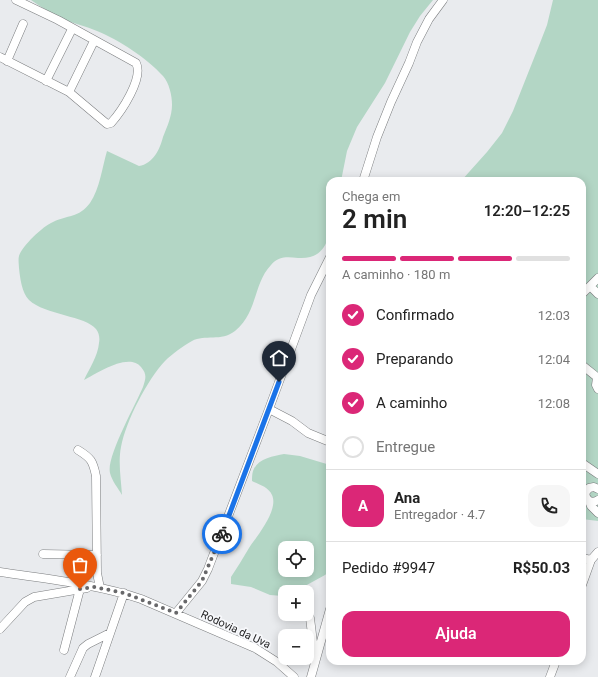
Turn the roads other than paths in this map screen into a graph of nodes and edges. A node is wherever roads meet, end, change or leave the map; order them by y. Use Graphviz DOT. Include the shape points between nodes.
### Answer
graph roads {
  1 [pos="16,0"];
  2 [pos="443,0"];
  3 [pos="23,24"];
  4 [pos="72,29"];
  5 [pos="94,41"];
  6 [pos="4,59"];
  7 [pos="46,81"];
  8 [pos="69,92"];
  9 [pos="364,177"];
  10 [pos="326,265"];
  11 [pos="598,279"];
  12 [pos="590,286"];
  13 [pos="586,290"];
  14 [pos="598,294"];
  15 [pos="586,368"];
  16 [pos="597,378"];
  17 [pos="598,389"];
  18 [pos="269,409"];
  19 [pos="326,440"];
  20 [pos="78,450"];
  21 [pos="586,466"];
  22 [pos="598,474"];
  23 [pos="598,489"];
  24 [pos="586,491"];
  25 [pos="586,499"];
  26 [pos="598,500"];
  27 [pos="598,513"];
  28 [pos="598,552"];
  29 [pos="43,554"];
  30 [pos="97,555"];
  31 [pos="586,559"];
  32 [pos="592,560"];
  33 [pos="0,572"];
  34 [pos="586,575"];
  35 [pos="97,588"];
  36 [pos="80,589"];
  37 [pos="124,593"];
  38 [pos="176,613"];
  39 [pos="310,621"];
  40 [pos="326,625"];
  41 [pos="0,629"];
  42 [pos="110,633"];
  43 [pos="64,650"];
  44 [pos="316,664"];
  45 [pos="554,665"];
  46 [pos="70,677"];
  47 [pos="95,677"];
  48 [pos="294,677"];
  49 [pos="312,677"];
  50 [pos="550,677"];
  1 -- 4 [label="street"];
  2 -- 9 [label="street" via="429,18 417,42 385,116"];
  3 -- 6 [label="street"];
  4 -- 5 [label="street"];
  4 -- 7 [label="street"];
  5 -- 8 [label="street"];
  5 -- 8 [label="street" via="136,64 137,76 130,94 119,114 107,124"];
  6 -- 7 [label="street"];
  7 -- 8 [label="street"];
  10 -- 18 [label="street" via="311,295"];
  11 -- 12 [label="street"];
  12 -- 13 [label="street"];
  12 -- 14 [label="street"];
  15 -- 16 [label="street"];
  16 -- 17 [label="street"];
  18 -- 19 [label="street" via="308,433"];
  18 -- 38 [label="street" via="205,575"];
  20 -- 30 [label="street" via="89,456 94,464"];
  21 -- 22 [label="street"];
  23 -- 24 [label="street" via="591,487"];
  25 -- 26 [label="street" via="594,502"];
  25 -- 27 [label="street"];
  28 -- 32 [label="street"];
  29 -- 30 [label="street"];
  30 -- 35 [label="street"];
  31 -- 32 [label="street"];
  32 -- 34 [label="street"];
  33 -- 35 [label="street, Rodovia da Uva"];
  35 -- 36 [label="street"];
  35 -- 37 [label="street, Rodovia da Uva"];
  36 -- 41 [label="street" via="34,597 25,602"];
  36 -- 43 [label="street"];
  37 -- 38 [label="street, Rodovia da Uva"];
  37 -- 42 [label="street"];
  38 -- 48 [label="street, Rodovia da Uva" via="254,648 277,662"];
  39 -- 44 [label="street"];
  40 -- 44 [label="street"];
  42 -- 46 [label="street" via="83,648"];
  42 -- 47 [label="street"];
  44 -- 49 [label="street"];
  45 -- 50 [label="street"];
}
